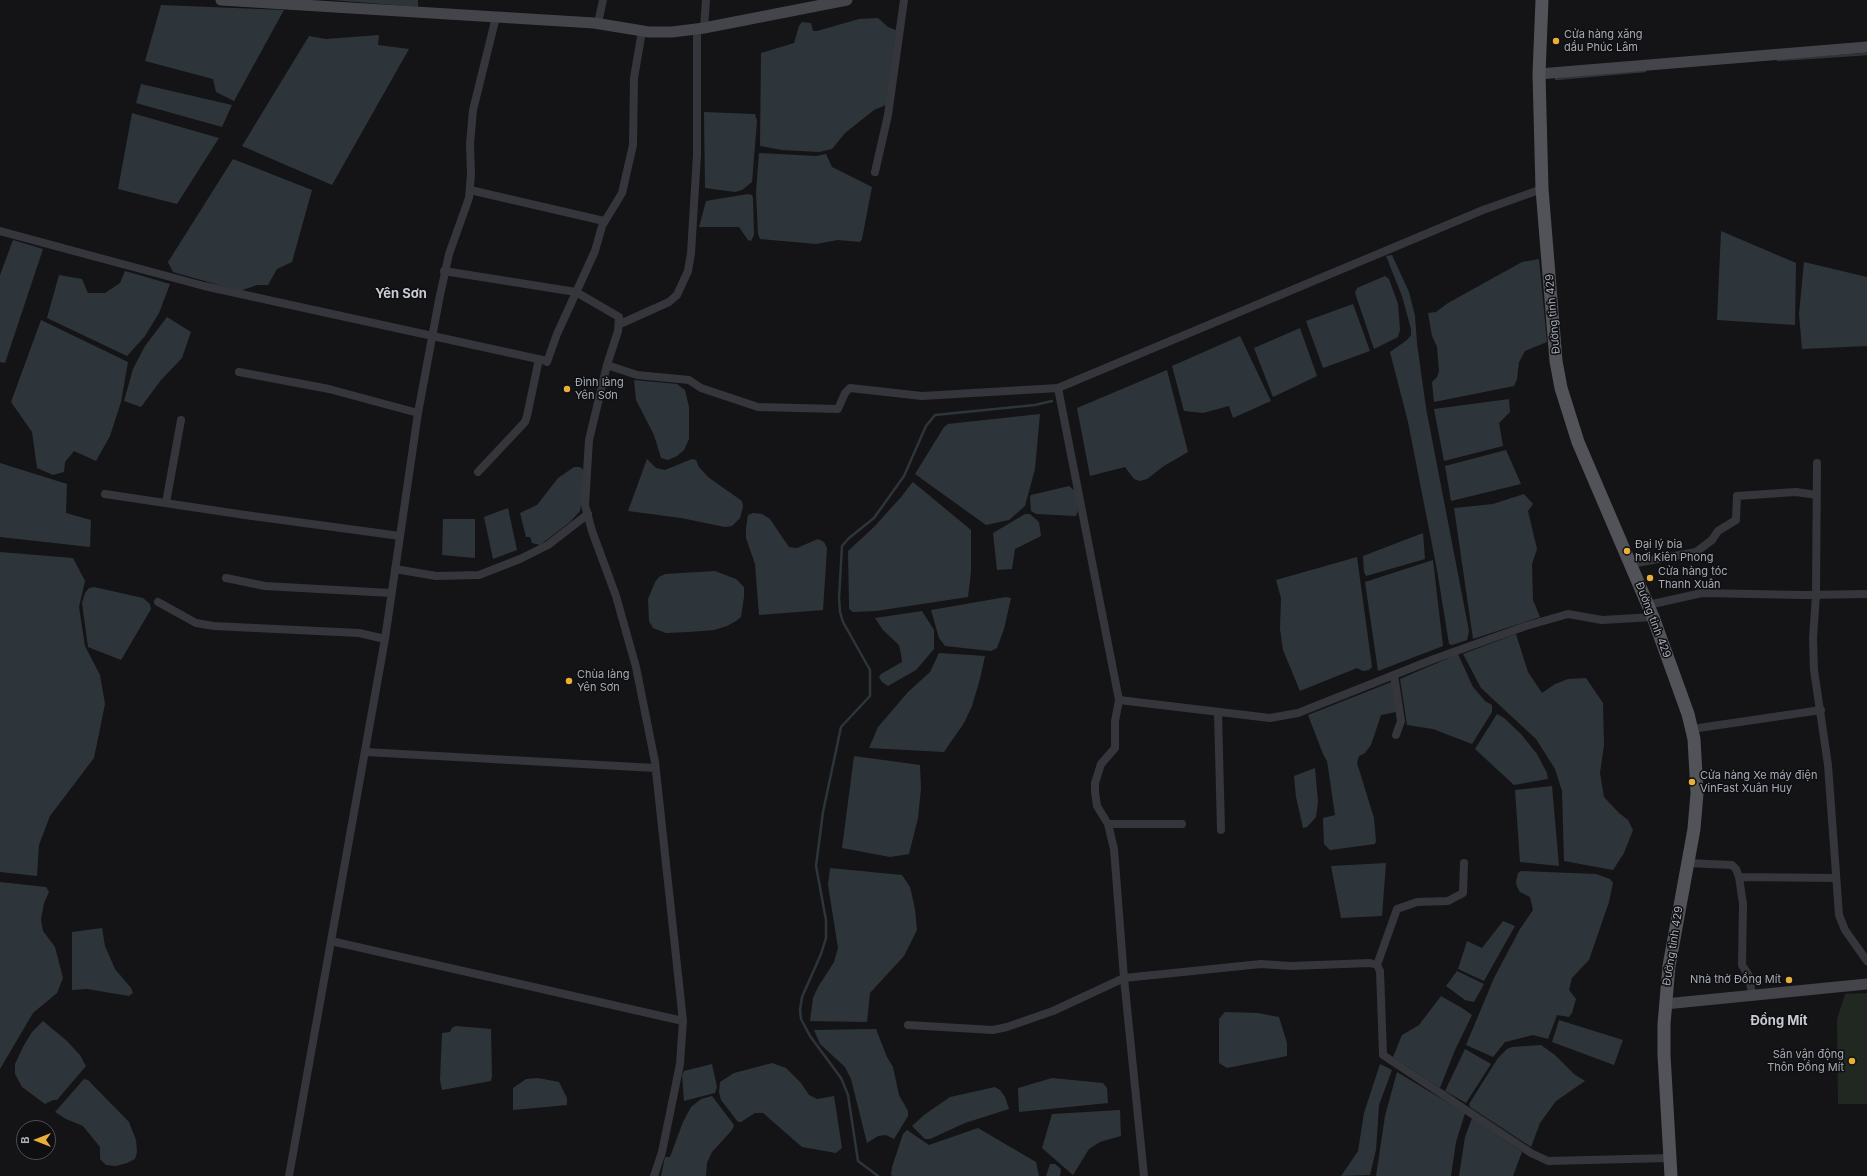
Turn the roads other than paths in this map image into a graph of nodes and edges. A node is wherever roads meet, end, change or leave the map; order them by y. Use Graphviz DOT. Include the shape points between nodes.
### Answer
graph roads {
  1 [pos="221,0"];
  2 [pos="603,0"];
  3 [pos="706,0"];
  4 [pos="847,0"];
  5 [pos="904,0"];
  6 [pos="1542,0"];
  7 [pos="833,1"];
  8 [pos="496,17"];
  9 [pos="598,23"];
  10 [pos="700,29"];
  11 [pos="642,31"];
  12 [pos="1867,47"];
  13 [pos="1539,74"];
  14 [pos="875,172"];
  15 [pos="1542,189"];
  16 [pos="470,190"];
  17 [pos="604,221"];
  18 [pos="0,231"];
  19 [pos="444,271"];
  20 [pos="576,292"];
  21 [pos="620,324"];
  22 [pos="433,335"];
  23 [pos="544,361"];
  24 [pos="607,365"];
  25 [pos="238,372"];
  26 [pos="1058,388"];
  27 [pos="418,413"];
  28 [pos="181,420"];
  29 [pos="1817,463"];
  30 [pos="478,472"];
  31 [pos="105,494"];
  32 [pos="1817,495"];
  33 [pos="166,503"];
  34 [pos="588,514"];
  35 [pos="400,536"];
  36 [pos="1631,564"];
  37 [pos="395,569"];
  38 [pos="226,578"];
  39 [pos="391,593"];
  40 [pos="1867,594"];
  41 [pos="1816,595"];
  42 [pos="158,602"];
  43 [pos="1650,611"];
  44 [pos="384,640"];
  45 [pos="1394,675"];
  46 [pos="1119,700"];
  47 [pos="1821,710"];
  48 [pos="1218,713"];
  49 [pos="1692,729"];
  50 [pos="1396,735"];
  51 [pos="365,752"];
  52 [pos="655,768"];
  53 [pos="1108,824"];
  54 [pos="1182,824"];
  55 [pos="1221,830"];
  56 [pos="1464,863"];
  57 [pos="1687,863"];
  58 [pos="1739,877"];
  59 [pos="1836,878"];
  60 [pos="331,941"];
  61 [pos="1867,961"];
  62 [pos="1377,965"];
  63 [pos="1124,978"];
  64 [pos="1867,984"];
  65 [pos="1752,994"];
  66 [pos="1665,1004"];
  67 [pos="683,1021"];
  68 [pos="908,1025"];
  69 [pos="1670,1158"];
  70 [pos="289,1176"];
  71 [pos="654,1176"];
  72 [pos="1144,1176"];
  73 [pos="1671,1176"];
  1 -- 8 [label="street"];
  2 -- 9 [label="street"];
  3 -- 10 [label="street"];
  4 -- 7 [label="street"];
  5 -- 14 [label="street" via="888,115"];
  6 -- 13 [label="main road, Đường tỉnh 429"];
  7 -- 10 [label="street"];
  8 -- 9 [label="street"];
  8 -- 16 [label="street" via="473,110"];
  9 -- 11 [label="street"];
  10 -- 11 [label="street" via="672,32"];
  10 -- 21 [label="street" via="697,155 688,271 677,295 669,302"];
  11 -- 17 [label="street" via="634,78 633,145 622,193"];
  12 -- 13 [label="street"];
  13 -- 15 [label="main road, Đường tỉnh 429"];
  15 -- 26 [label="street" via="1482,210"];
  15 -- 36 [label="main road, Đường tỉnh 429" via="1556,361 1561,388 1578,442"];
  16 -- 17 [label="street"];
  16 -- 19 [label="street" via="465,213"];
  17 -- 20 [label="street" via="595,251"];
  18 -- 22 [label="street" via="204,286"];
  19 -- 20 [label="street"];
  19 -- 22 [label="street"];
  20 -- 21 [label="street" via="619,317"];
  20 -- 23 [label="street"];
  21 -- 24 [label="street"];
  22 -- 23 [label="street"];
  22 -- 27 [label="street"];
  23 -- 30 [label="street" via="524,422"];
  24 -- 26 [label="street" via="637,375 689,380 701,388 758,407 838,409 845,392 850,388 922,396"];
  24 -- 34 [label="street" via="589,440 585,505"];
  25 -- 27 [label="street" via="329,389"];
  26 -- 46 [label="street"];
  27 -- 35 [label="street"];
  28 -- 33 [label="street"];
  29 -- 32 [label="street"];
  31 -- 33 [label="street"];
  32 -- 36 [label="street" via="1796,492 1737,496 1736,520 1718,531 1712,540 1696,552"];
  32 -- 41 [label="street"];
  33 -- 35 [label="street"];
  34 -- 37 [label="street" via="548,545 520,560 478,575 436,576"];
  34 -- 52 [label="street" via="616,596 636,667"];
  35 -- 37 [label="street"];
  36 -- 43 [label="main road, Đường tỉnh 429"];
  37 -- 39 [label="street"];
  38 -- 39 [label="street" via="265,586"];
  39 -- 44 [label="street"];
  40 -- 41 [label="street"];
  41 -- 43 [label="street" via="1702,593"];
  41 -- 47 [label="street" via="1814,670"];
  42 -- 44 [label="street" via="196,623 358,633"];
  43 -- 45 [label="street" via="1602,620 1568,614 1526,626"];
  43 -- 49 [label="main road, Đường tỉnh 429"];
  44 -- 51 [label="street"];
  45 -- 48 [label="street" via="1298,713 1270,718"];
  45 -- 50 [label="street" via="1401,721"];
  46 -- 48 [label="street"];
  46 -- 53 [label="street" via="1115,721 1115,748 1102,764 1095,784 1097,806"];
  47 -- 49 [label="street"];
  47 -- 59 [label="street" via="1828,765"];
  48 -- 55 [label="street"];
  49 -- 57 [label="main road, Đường tỉnh 429" via="1697,793 1694,830"];
  51 -- 52 [label="street"];
  51 -- 60 [label="street"];
  52 -- 67 [label="street"];
  53 -- 54 [label="street"];
  53 -- 63 [label="street" via="1114,849"];
  56 -- 62 [label="street" via="1462,893 1448,901 1417,902 1397,909"];
  57 -- 58 [label="street" via="1732,865"];
  57 -- 66 [label="main road, Đường tỉnh 429"];
  58 -- 59 [label="street"];
  58 -- 65 [label="street" via="1743,904 1742,965 1749,976"];
  59 -- 61 [label="street" via="1839,915 1845,930"];
  60 -- 67 [label="street"];
  60 -- 70 [label="street"];
  62 -- 63 [label="street" via="1261,964"];
  62 -- 69 [label="street" via="1380,971 1383,1055 1531,1153 1548,1161"];
  63 -- 68 [label="street" via="1053,1011 1008,1027 993,1030"];
  63 -- 72 [label="street"];
  64 -- 65 [label="street"];
  65 -- 66 [label="street"];
  66 -- 69 [label="main road, Đường tỉnh 429" via="1664,1055"];
  67 -- 71 [label="street" via="680,1064 662,1152"];
  69 -- 73 [label="main road, Đường tỉnh 429"];
}
